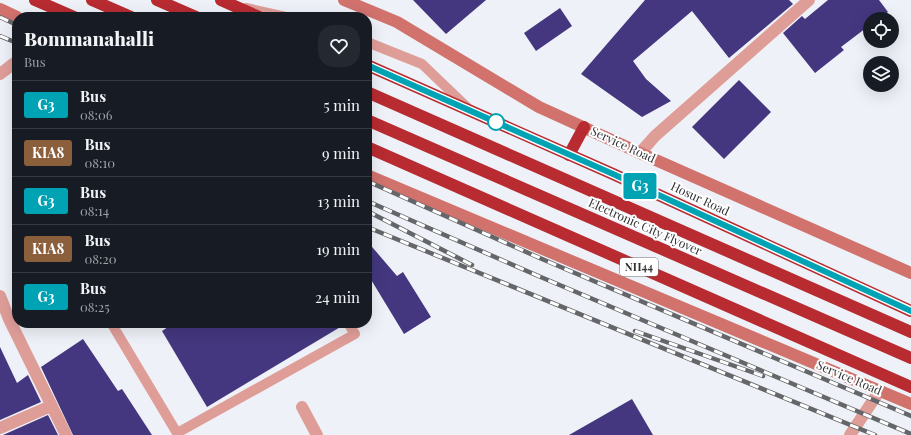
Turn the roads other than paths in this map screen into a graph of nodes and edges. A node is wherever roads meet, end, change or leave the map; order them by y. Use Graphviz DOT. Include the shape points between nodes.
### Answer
graph roads {
  1 [pos="35,0"];
  2 [pos="92,0"];
  3 [pos="157,0"];
  4 [pos="344,0"];
  5 [pos="810,0"];
  6 [pos="225,2"];
  7 [pos="0,9"];
  8 [pos="63,12"];
  9 [pos="120,12"];
  10 [pos="185,12"];
  11 [pos="248,12"];
  12 [pos="266,12"];
  13 [pos="12,15"];
  14 [pos="372,44"];
  15 [pos="12,65"];
  16 [pos="372,67"];
  17 [pos="0,74"];
  18 [pos="372,94"];
  19 [pos="472,112"];
  20 [pos="372,122"];
  21 [pos="584,127"];
  22 [pos="372,148"];
  23 [pos="640,153"];
  24 [pos="569,155"];
  25 [pos="372,177"];
  26 [pos="911,273"];
  27 [pos="0,296"];
  28 [pos="911,312"];
  29 [pos="12,325"];
  30 [pos="13,328"];
  31 [pos="114,328"];
  32 [pos="351,328"];
  33 [pos="911,332"];
  34 [pos="911,358"];
  35 [pos="911,387"];
  36 [pos="880,390"];
  37 [pos="911,404"];
  38 [pos="51,406"];
  39 [pos="302,407"];
  40 [pos="0,428"];
  41 [pos="66,435"];
  42 [pos="317,435"];
  43 [pos="850,435"];
  1 -- 8 [label="highway"];
  2 -- 9 [label="highway"];
  3 -- 10 [label="highway"];
  4 -- 21 [label="street, Service Road" via="397,22 539,107"];
  5 -- 23 [label="street" via="655,136"];
  6 -- 11 [label="highway"];
  6 -- 12 [label="lane"];
  7 -- 13 [label="street"];
  14 -- 19 [label="lane" via="422,64"];
  15 -- 17 [label="street"];
  16 -- 19 [label="highway, Hosur Road"];
  18 -- 33 [label="highway, Electronic City Flyover"];
  19 -- 24 [label="highway, Hosur Road"];
  20 -- 34 [label="highway, Electronic City Flyover"];
  21 -- 23 [label="street, Service Road"];
  21 -- 24 [label="highway"];
  22 -- 35 [label="highway, NH44"];
  23 -- 26 [label="street, Service Road"];
  24 -- 28 [label="highway, Hosur Road"];
  25 -- 36 [label="street, Service Road"];
  27 -- 29 [label="street"];
  30 -- 38 [label="street"];
  31 -- 32 [label="lane" via="177,433 355,334"];
  36 -- 37 [label="street, Service Road"];
  36 -- 43 [label="street"];
  38 -- 40 [label="street"];
  38 -- 41 [label="street"];
  39 -- 42 [label="street"];
}
